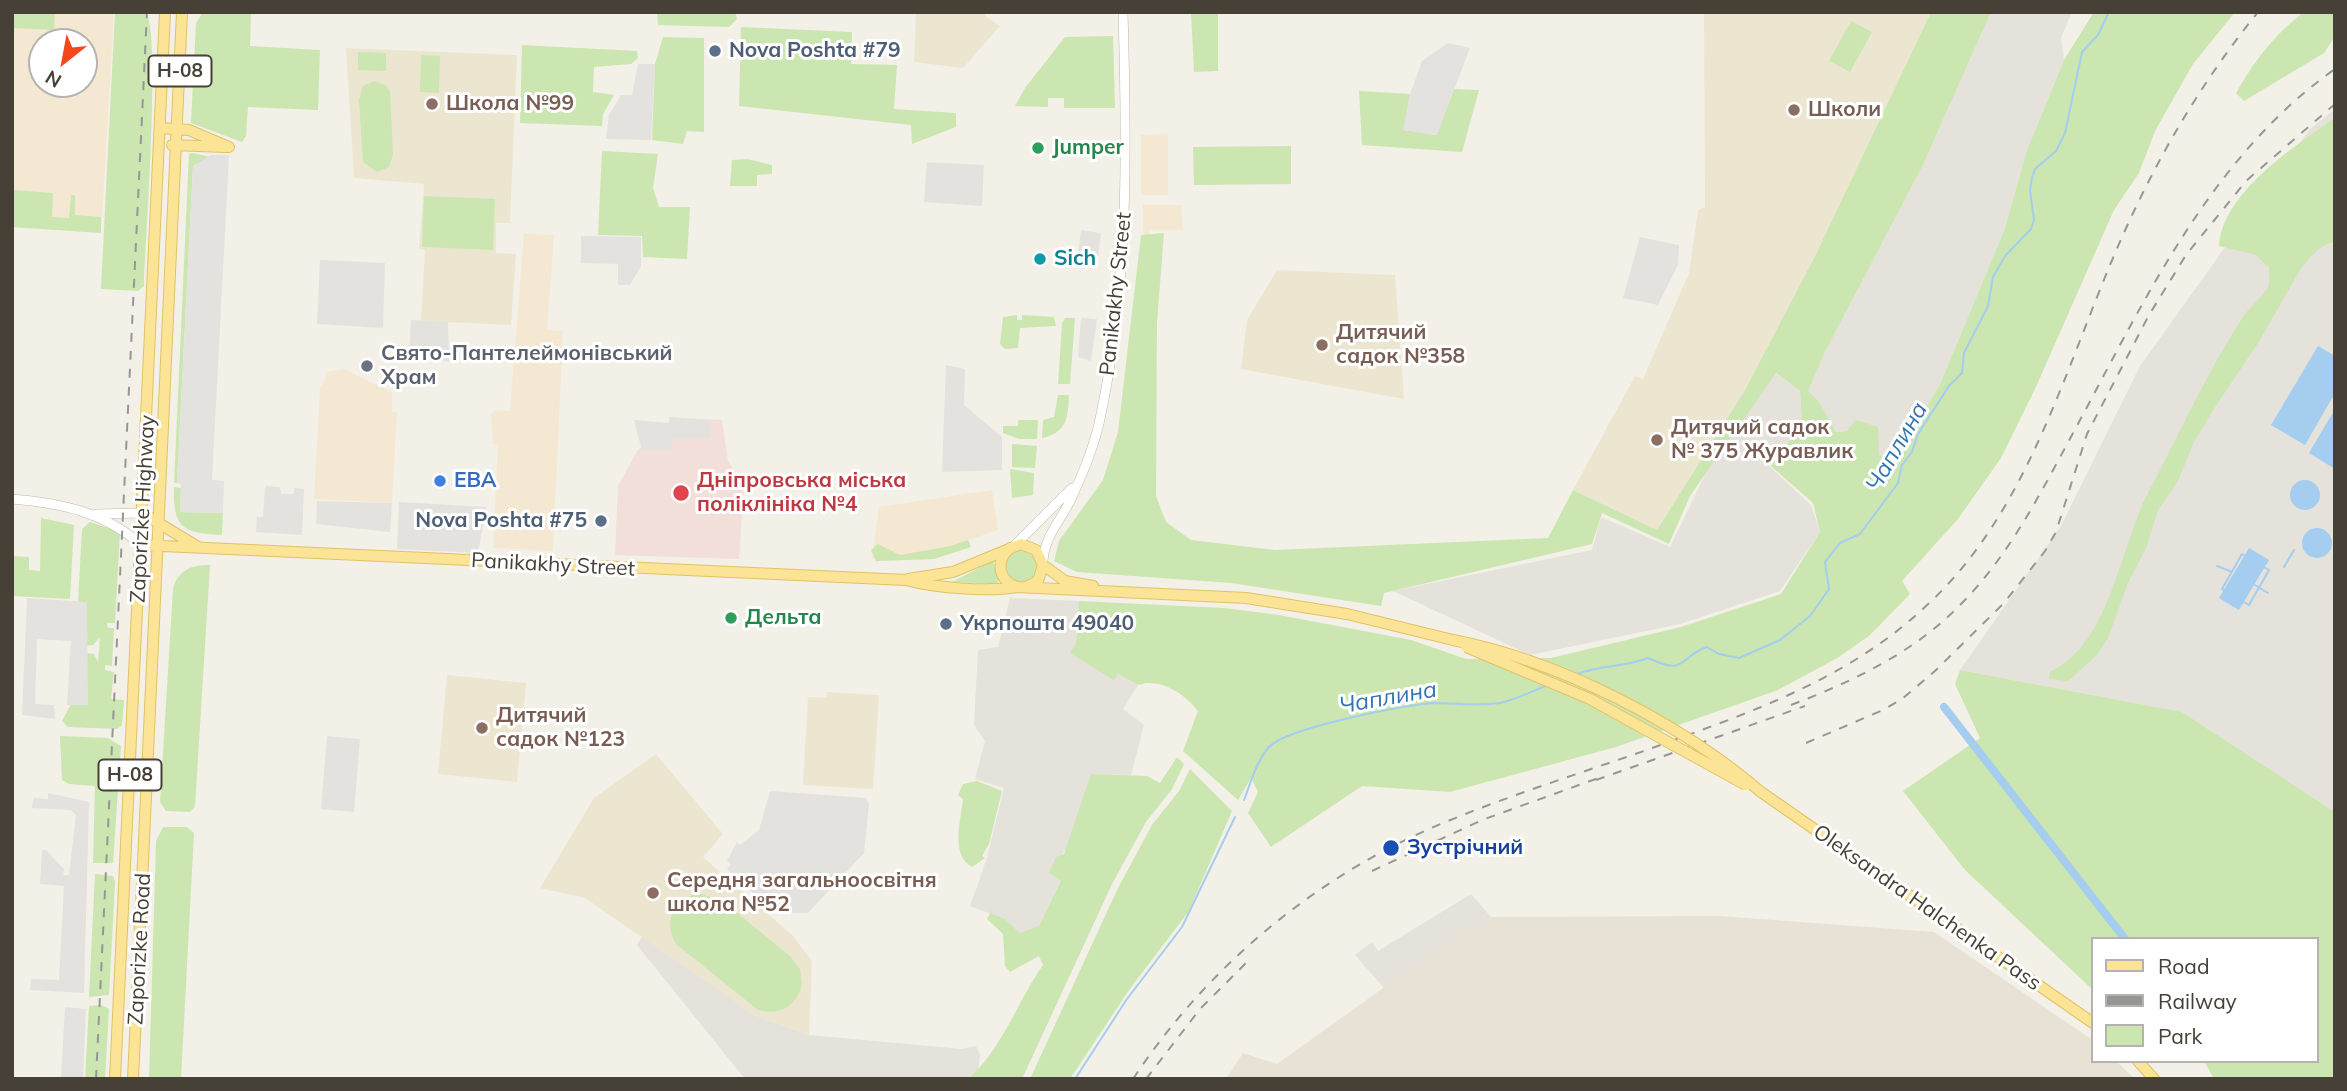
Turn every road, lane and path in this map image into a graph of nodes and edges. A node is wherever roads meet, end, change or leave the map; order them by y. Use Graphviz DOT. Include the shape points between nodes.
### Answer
graph roads {
  1 [pos="165,12"];
  2 [pos="182,12"];
  3 [pos="1123,12"];
  4 [pos="160,128"];
  5 [pos="177,129"];
  6 [pos="159,144"];
  7 [pos="177,145"];
  8 [pos="1076,484"];
  9 [pos="12,499"];
  10 [pos="142,513"];
  11 [pos="96,514"];
  12 [pos="160,525"];
  13 [pos="141,545"];
  14 [pos="159,545"];
  15 [pos="1012,546"];
  16 [pos="201,549"];
  17 [pos="1043,562"];
  18 [pos="906,580"];
  19 [pos="1020,587"];
  20 [pos="1124,590"];
  21 [pos="2092,1022"];
  22 [pos="2139,1063"];
  23 [pos="115,1079"];
  24 [pos="133,1079"];
  25 [pos="2154,1079"];
  1 -- 4 [label="main road, Zaporizke Highway / Н-08"];
  2 -- 5 [label="main road, Zaporizke Highway / Н-08"];
  3 -- 8 [label="street, Panikakhy Street" via="1126,194 1120,287 1099,424"];
  4 -- 5 [label="main road"];
  4 -- 6 [label="main road, Zaporizke Highway / Н-08"];
  5 -- 7 [label="main road, Zaporizke Highway / Н-08"];
  5 -- 7 [label="main road" via="229,147"];
  6 -- 7 [label="main road"];
  6 -- 10 [label="main road, Zaporizke Highway / Н-08"];
  7 -- 12 [label="main road, Zaporizke Highway / Н-08"];
  8 -- 15 [label="street, Panikakhy Street"];
  8 -- 17 [label="street" via="1047,541"];
  9 -- 11 [label="street"];
  10 -- 11 [label="street"];
  10 -- 12 [label="main road, Panikakhy Street"];
  10 -- 13 [label="main road, Zaporizke Highway / Н-08"];
  11 -- 13 [label="street" via="123,528"];
  12 -- 14 [label="main road, Zaporizke Highway / Н-08"];
  12 -- 16 [label="main road, Panikakhy Street"];
  13 -- 14 [label="main road, Panikakhy Street"];
  13 -- 23 [label="main road, Zaporizke Highway / Н-08"];
  14 -- 16 [label="main road, Panikakhy Street"];
  14 -- 24 [label="main road, Zaporizke Highway / Н-08"];
  15 -- 17 [label="main road" via="1032,547"];
  15 -- 18 [label="main road, Panikakhy Street" via="953,572"];
  15 -- 19 [label="main road" via="1000,561 1001,573 1007,582"];
  16 -- 18 [label="main road, Panikakhy Street"];
  17 -- 19 [label="main road" via="1038,580"];
  17 -- 20 [label="main road" via="1065,581"];
  18 -- 19 [label="main road, Panikakhy Street"];
  19 -- 20 [label="main road, Panikakhy Street" via="1069,592"];
  20 -- 21 [label="main road, Oleksandra Halchenka Pass, bridge" via="1297,604 1502,652 1594,689 1712,754"];
  22 -- 25 [label="main road"];
}
